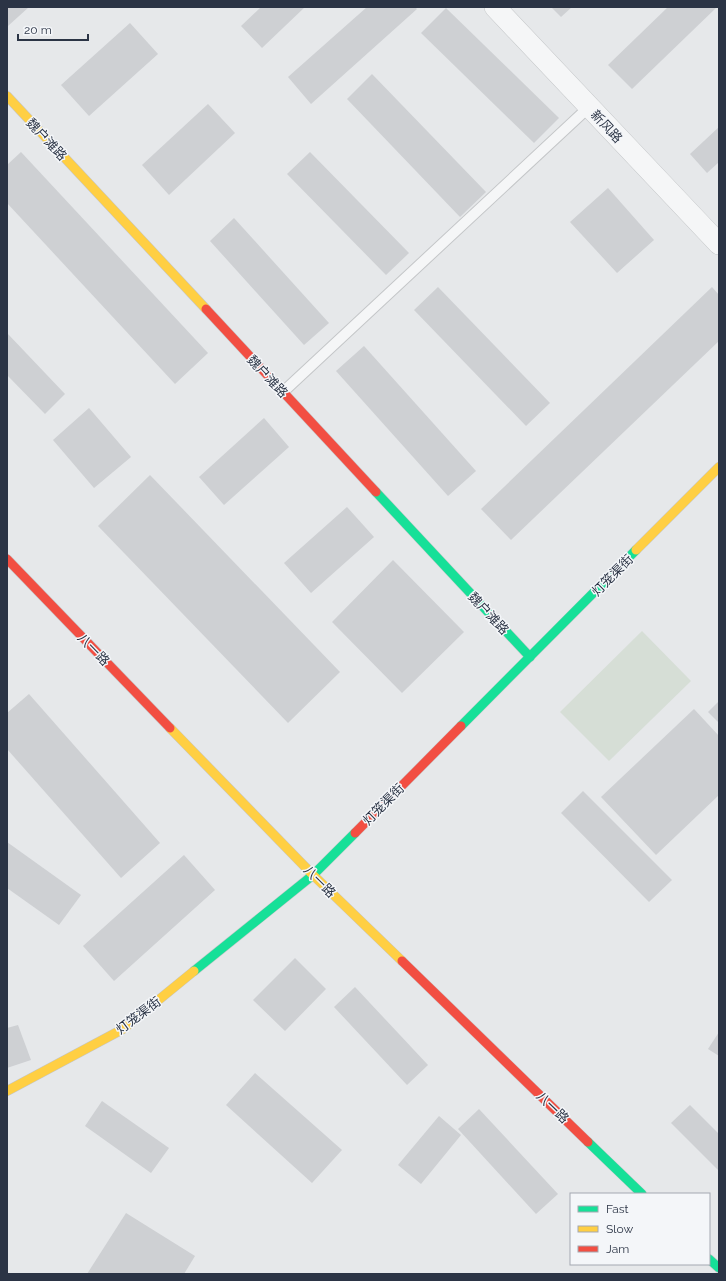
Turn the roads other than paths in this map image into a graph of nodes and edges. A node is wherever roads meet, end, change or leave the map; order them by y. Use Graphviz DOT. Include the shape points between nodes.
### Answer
graph roads {
  1 [pos="495,7"];
  2 [pos="7,96"];
  3 [pos="589,107"];
  4 [pos="719,244"];
  5 [pos="283,392"];
  6 [pos="719,467"];
  7 [pos="7,559"];
  8 [pos="530,657"];
  9 [pos="313,875"];
  10 [pos="7,1091"];
  11 [pos="641,1193"];
  12 [pos="710,1260"];
  13 [pos="719,1268"];
  1 -- 3 [label="street, 新风路"];
  2 -- 5 [label="street, 魏户滩路"];
  3 -- 4 [label="street, 新风路"];
  3 -- 5 [label="lane"];
  5 -- 8 [label="street, 魏户滩路"];
  6 -- 8 [label="street, 灯笼渠街"];
  7 -- 9 [label="street, 八一路"];
  8 -- 9 [label="street, 灯笼渠街"];
  9 -- 10 [label="street, 灯笼渠街" via="123,1029"];
  9 -- 11 [label="street, 八一路"];
  12 -- 13 [label="street"];
}
